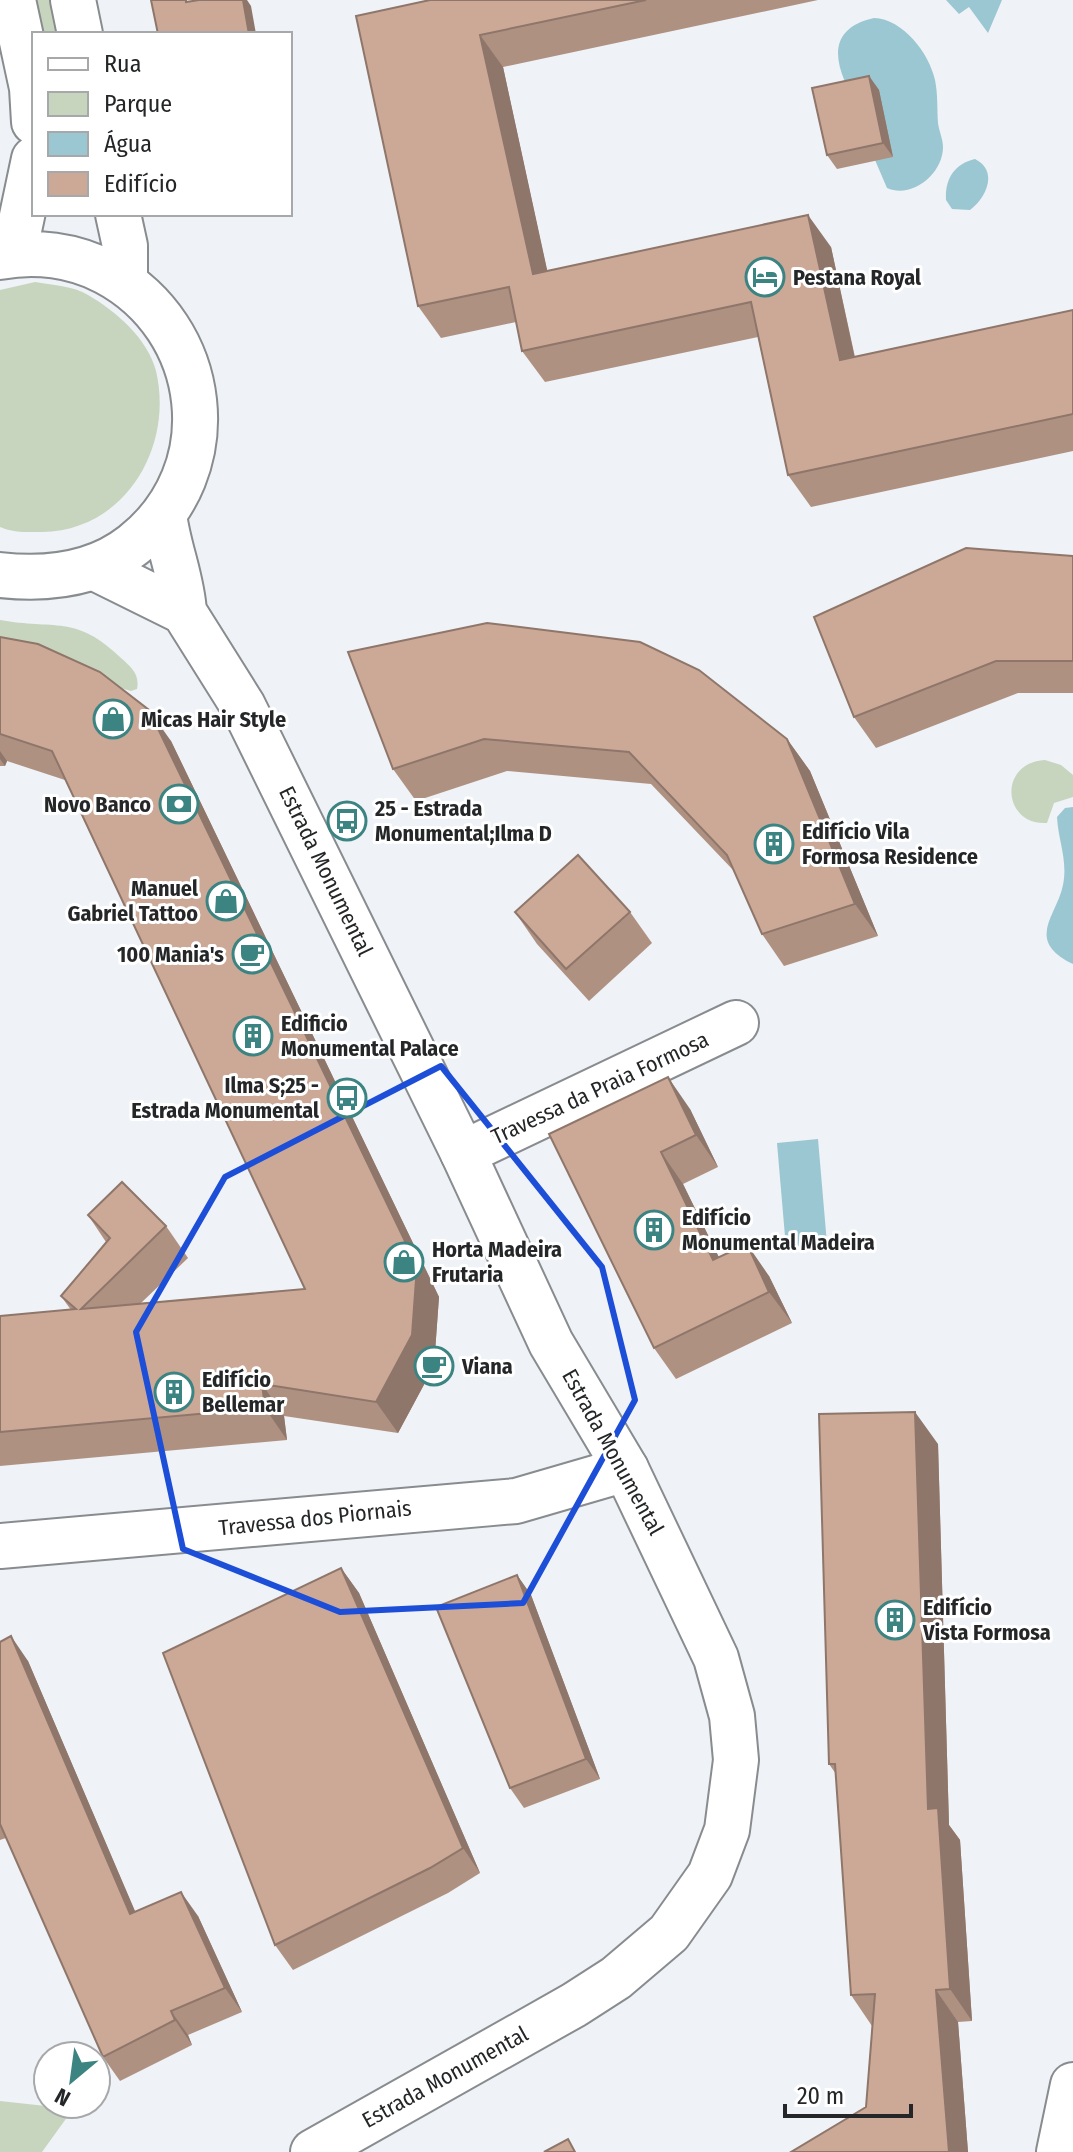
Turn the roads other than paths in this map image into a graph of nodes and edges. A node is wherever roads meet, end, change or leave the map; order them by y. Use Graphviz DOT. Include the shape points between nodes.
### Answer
graph roads {
  1 [pos="13,0"];
  2 [pos="73,0"];
  3 [pos="80,32"];
  4 [pos="32,88"];
  5 [pos="32,166"];
  6 [pos="118,216"];
  7 [pos="7,256"];
  8 [pos="125,282"];
  9 [pos="164,514"];
  10 [pos="93,567"];
  11 [pos="0,575"];
  12 [pos="184,612"];
  13 [pos="736,1023"];
  14 [pos="463,1153"];
  15 [pos="626,1469"];
  16 [pos="0,1546"];
  17 [pos="1073,2085"];
  18 [pos="313,2152"];
  19 [pos="1059,2152"];
  1 -- 4 [label="main road"];
  2 -- 3 [label="main road"];
  5 -- 7 [label="main road"];
  6 -- 8 [label="main road"];
  7 -- 8 [label="main road" via="53,255 91,264"];
  8 -- 9 [label="main road" via="158,311 181,348 194,390 196,434 185,476"];
  9 -- 10 [label="main road" via="132,546"];
  9 -- 12 [label="main road, Estrada Monumental"];
  10 -- 11 [label="main road" via="48,578"];
  10 -- 12 [label="main road"];
  12 -- 14 [label="main road, Estrada Monumental" via="243,706"];
  13 -- 14 [label="main road, Travessa da Praia Formosa"];
  14 -- 15 [label="main road, Estrada Monumental" via="551,1343"];
  15 -- 16 [label="main road, Travessa dos Piornais" via="516,1501"];
  15 -- 18 [label="main road, Estrada Monumental" via="716,1658 732,1716 735,1792 710,1875 669,1933 616,1978"];
  17 -- 19 [label="main road"];
}
